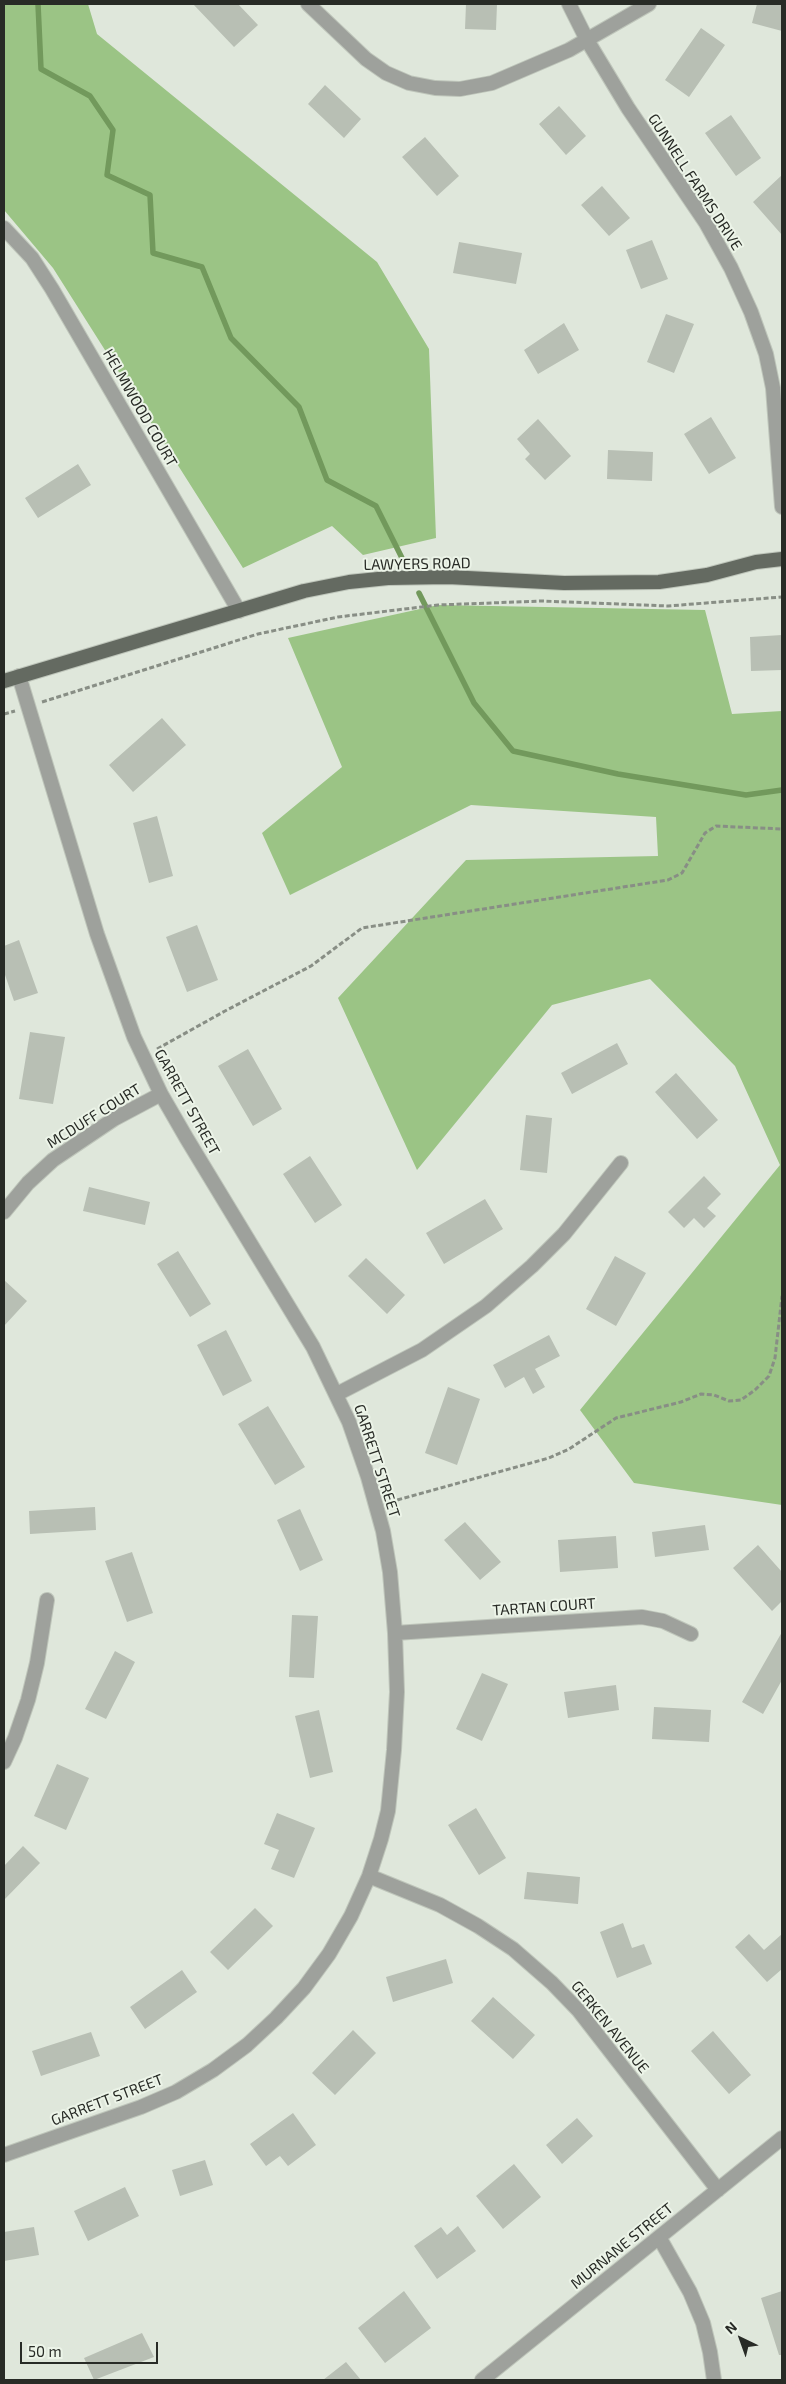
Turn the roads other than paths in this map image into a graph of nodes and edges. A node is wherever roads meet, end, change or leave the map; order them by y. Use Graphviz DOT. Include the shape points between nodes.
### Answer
graph roads {
  1 [pos="308,4"];
  2 [pos="569,4"];
  3 [pos="649,4"];
  4 [pos="587,40"];
  5 [pos="4,228"];
  6 [pos="775,364"];
  7 [pos="782,507"];
  8 [pos="782,559"];
  9 [pos="239,610"];
  10 [pos="19,676"];
  11 [pos="4,681"];
  12 [pos="161,1094"];
  13 [pos="621,1163"];
  14 [pos="4,1212"];
  15 [pos="337,1394"];
  16 [pos="47,1600"];
  17 [pos="396,1633"];
  18 [pos="691,1634"];
  19 [pos="4,1762"];
  20 [pos="369,1876"];
  21 [pos="782,2138"];
  22 [pos="4,2155"];
  23 [pos="718,2190"];
  24 [pos="659,2236"];
  25 [pos="482,2380"];
  26 [pos="714,2380"];
  1 -- 4 [label="street" via="366,59 386,73 434,88 460,89 492,83"];
  2 -- 4 [label="street, GUNNELL FARMS DRIVE"];
  3 -- 4 [label="street"];
  4 -- 6 [label="street, GUNNELL FARMS DRIVE" via="628,108 706,223 731,268"];
  5 -- 9 [label="street, HELMWOOD COURT" via="32,258 52,289"];
  6 -- 7 [label="street, GUNNELL FARMS DRIVE"];
  8 -- 9 [label="main road, LAWYERS ROAD" via="707,574 642,582 388,578 304,591"];
  9 -- 10 [label="main road, LAWYERS ROAD"];
  10 -- 11 [label="main road, LAWYERS ROAD"];
  10 -- 12 [label="street, GARRETT STREET" via="111,980"];
  12 -- 14 [label="street, MCDUFF COURT" via="114,1119 53,1160"];
  12 -- 15 [label="street, GARRETT STREET" via="313,1347"];
  13 -- 15 [label="street" via="564,1234 486,1306 422,1350"];
  15 -- 17 [label="street, GARRETT STREET" via="376,1506 390,1572"];
  16 -- 19 [label="street" via="28,1700"];
  17 -- 18 [label="street, TARTAN COURT" via="642,1618 663,1621"];
  17 -- 20 [label="street, GARRETT STREET" via="397,1692 388,1811"];
  20 -- 22 [label="street, GARRETT STREET" via="329,1954 304,1988 247,2045 213,2070 150,2104"];
  20 -- 23 [label="street, GERKEN AVENUE" via="478,1926 512,1949 552,1983 578,2011"];
  21 -- 23 [label="street, MURNANE STREET"];
  23 -- 24 [label="street, MURNANE STREET"];
  24 -- 25 [label="street, MURNANE STREET"];
  24 -- 26 [label="street" via="703,2323"];
}
